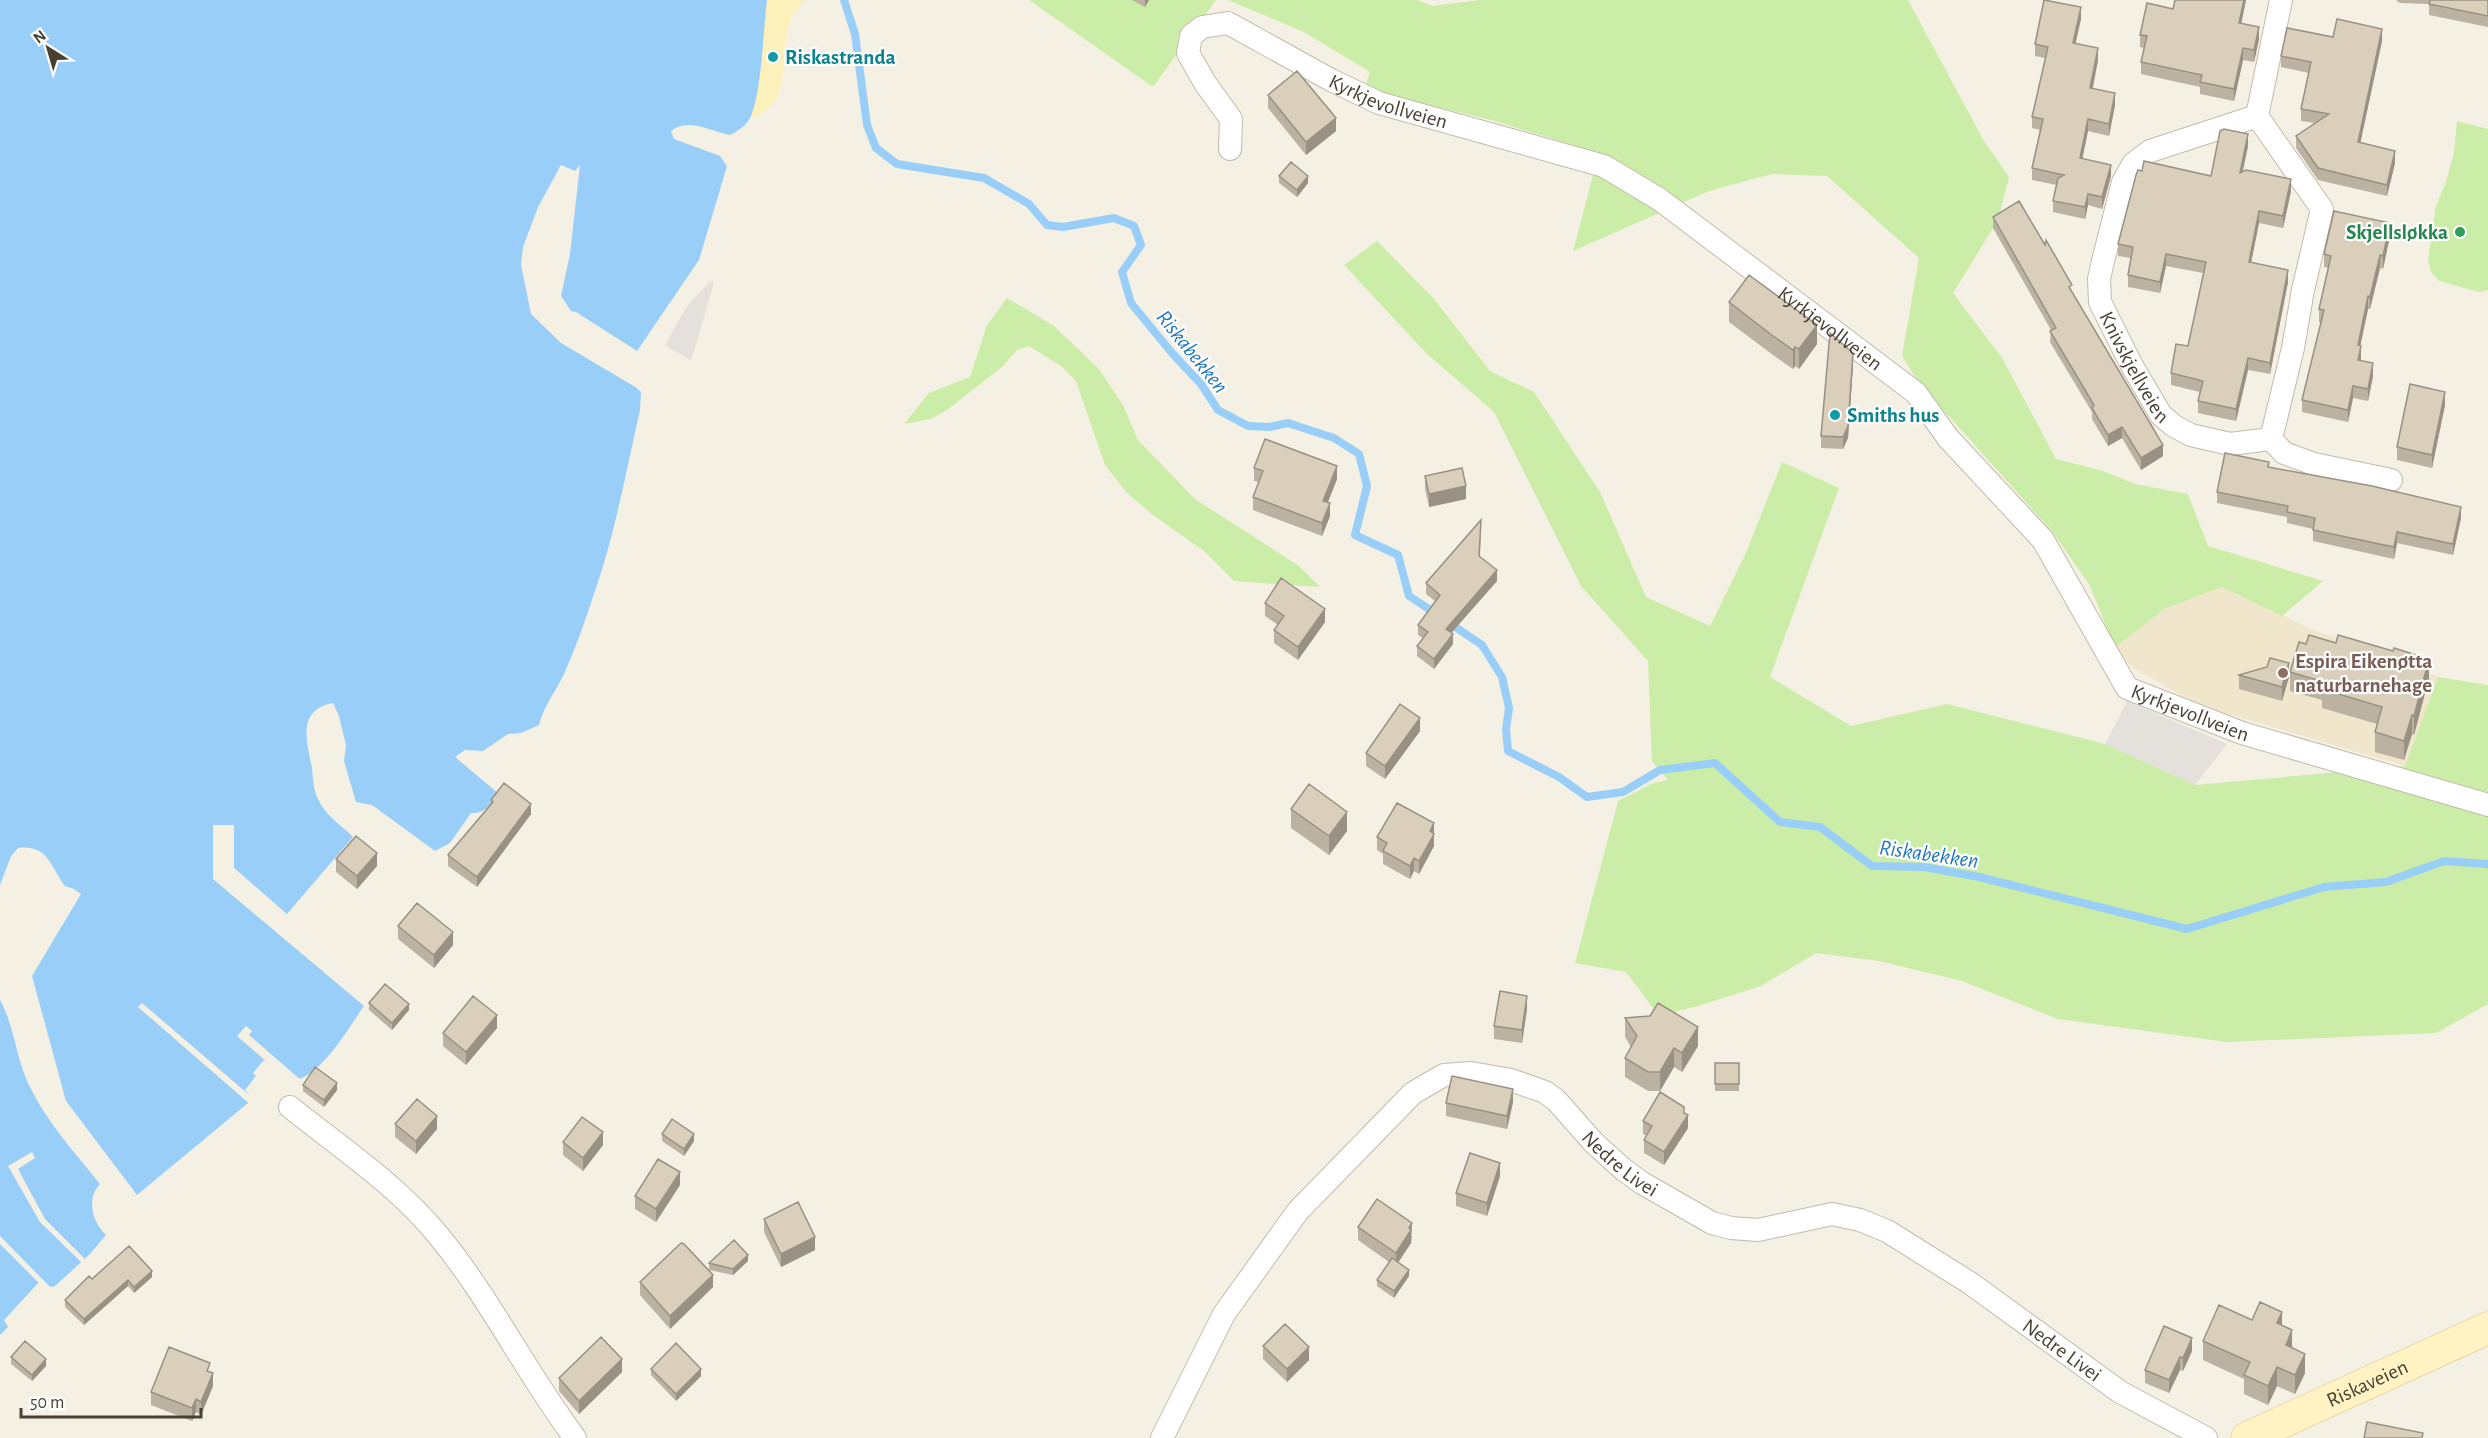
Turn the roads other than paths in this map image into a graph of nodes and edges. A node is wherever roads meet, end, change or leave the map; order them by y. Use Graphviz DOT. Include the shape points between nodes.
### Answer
graph roads {
  1 [pos="2281,0"];
  2 [pos="2257,116"];
  3 [pos="1230,149"];
  4 [pos="2271,439"];
  5 [pos="2391,480"];
  6 [pos="2488,805"];
  7 [pos="290,1107"];
  8 [pos="2488,1328"];
  9 [pos="575,1438"];
  10 [pos="1162,1438"];
  11 [pos="2206,1438"];
  12 [pos="2247,1438"];
  1 -- 2 [label="street"];
  2 -- 4 [label="street" via="2322,208"];
  2 -- 4 [label="street, Knivskjellveien" via="2150,151 2133,164 2123,182 2099,279 2100,302 2161,415 2191,435 2230,444"];
  3 -- 6 [label="street, Kyrkjevollveien" via="1231,119 1188,53 1191,36 1202,27 1228,22 1379,103 1604,166 1659,199 1916,393 1948,438 2043,540 2127,688 2242,733"];
  4 -- 5 [label="street" via="2284,453 2314,464"];
  7 -- 9 [label="street" via="384,1180 434,1230"];
  8 -- 12 [label="main road, Riskaveien"];
  10 -- 11 [label="street, Nedre Livei" via="1224,1314 1298,1211 1413,1093 1444,1075 1471,1073 1512,1080 1545,1092 1624,1170 1713,1223 1758,1230 1832,1214 1887,1231 1970,1283 2120,1392"];
}
